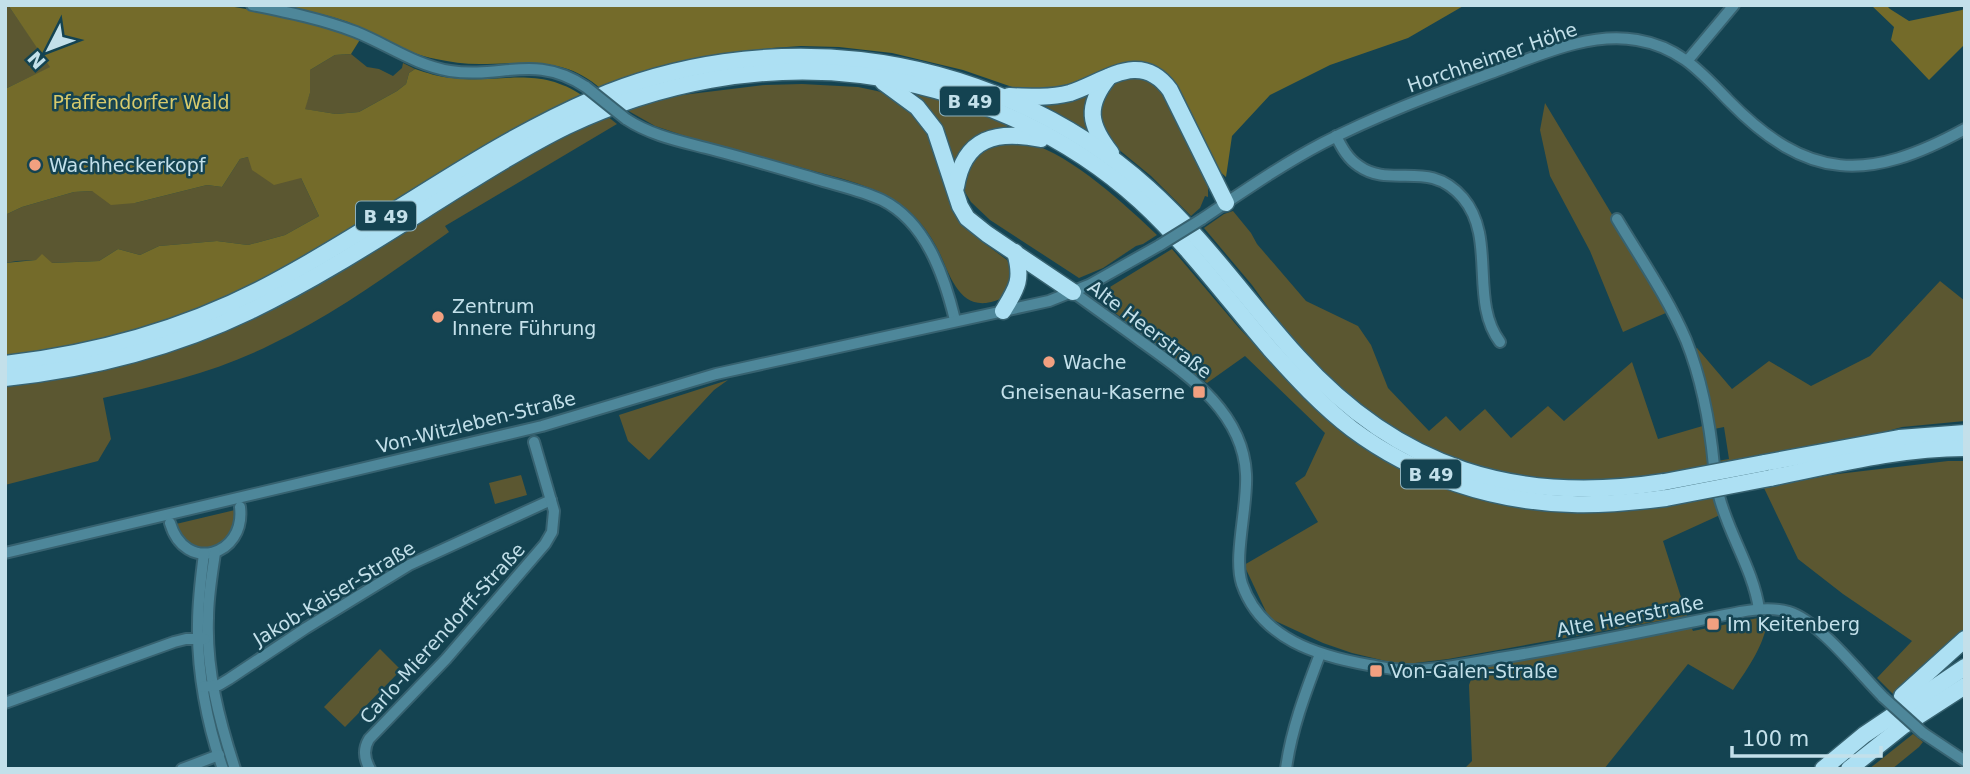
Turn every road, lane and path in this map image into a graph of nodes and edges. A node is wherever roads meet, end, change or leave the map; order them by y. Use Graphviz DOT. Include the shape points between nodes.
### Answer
graph roads {
  1 [pos="252,5"];
  2 [pos="1734,5"];
  3 [pos="1688,60"];
  4 [pos="875,77"];
  5 [pos="1109,77"];
  6 [pos="1000,96"];
  7 [pos="1965,129"];
  8 [pos="1336,136"];
  9 [pos="1059,142"];
  10 [pos="1122,166"];
  11 [pos="955,189"];
  12 [pos="1226,203"];
  13 [pos="1617,219"];
  14 [pos="1015,252"];
  15 [pos="1073,292"];
  16 [pos="1003,311"];
  17 [pos="955,320"];
  18 [pos="1500,342"];
  19 [pos="5,363"];
  20 [pos="5,378"];
  21 [pos="1965,433"];
  22 [pos="534,442"];
  23 [pos="1965,448"];
  24 [pos="1714,466"];
  25 [pos="1767,471"];
  26 [pos="1665,490"];
  27 [pos="1719,496"];
  28 [pos="551,500"];
  29 [pos="240,507"];
  30 [pos="170,523"];
  31 [pos="5,553"];
  32 [pos="209,553"];
  33 [pos="1759,609"];
  34 [pos="203,639"];
  35 [pos="1965,639"];
  36 [pos="1320,654"];
  37 [pos="1965,667"];
  38 [pos="208,687"];
  39 [pos="1960,690"];
  40 [pos="5,703"];
  41 [pos="1864,735"];
  42 [pos="225,758"];
  43 [pos="1965,761"];
  44 [pos="182,769"];
  45 [pos="370,769"];
  46 [pos="1286,769"];
  47 [pos="1823,769"];
  48 [pos="1849,769"];
  1 -- 17 [label="street, bridge" via="331,23 440,69 533,68 559,74 586,87 626,119 661,136 869,195 890,205 912,225 930,251"];
  2 -- 3 [label="street"];
  3 -- 7 [label="street, Horchheimer Höhe" via="1770,137 1821,162 1849,166 1885,163"];
  3 -- 8 [label="street, Horchheimer Höhe" via="1649,43 1619,38 1588,41 1517,63"];
  4 -- 9 [label="highway, B 49" via="958,97"];
  4 -- 11 [label="highway" via="929,122"];
  4 -- 20 [label="highway, B 49" via="824,73 739,76 682,85 622,103 537,142 342,261 247,312 135,355"];
  5 -- 6 [label="highway" via="1061,95"];
  5 -- 10 [label="highway" via="1095,99 1093,123"];
  5 -- 12 [label="highway" via="1139,70 1166,84"];
  6 -- 10 [label="highway, B 49" via="1064,128"];
  6 -- 19 [label="highway, B 49" via="910,68 828,58 736,61 656,77 594,98 528,131 334,249 241,299 131,340"];
  8 -- 12 [label="street, Horchheimer Höhe"];
  8 -- 18 [label="street" via="1363,169 1429,176 1464,199 1475,220 1486,303"];
  9 -- 11 [label="highway" via="1011,135 986,140 964,160"];
  9 -- 26 [label="highway, B 49" via="1149,209 1308,390 1381,448 1441,478 1517,499 1615,503"];
  10 -- 26 [label="highway, B 49" via="1181,220 1323,383 1390,436 1455,468 1514,484"];
  11 -- 14 [label="highway" via="972,223"];
  12 -- 15 [label="street, Horchheimer Höhe, bridge"];
  13 -- 24 [label="street" via="1686,342 1708,415"];
  14 -- 15 [label="highway"];
  14 -- 16 [label="highway" via="1018,282"];
  15 -- 16 [label="street, Alte Heerstraße"];
  15 -- 36 [label="street, Alte Heerstraße" via="1179,369 1228,420 1240,440 1245,462 1242,584 1268,624"];
  16 -- 17 [label="street, Alte Heerstraße"];
  17 -- 31 [label="street, Von-Witzleben-Straße" via="716,374 542,426"];
  21 -- 25 [label="highway, B 49" via="1899,438"];
  22 -- 28 [label="street, Carlo-Mierendorff-Straße"];
  23 -- 25 [label="highway, B 49"];
  25 -- 26 [label="highway, B 49, bridge"];
  27 -- 33 [label="street"];
  28 -- 38 [label="street, Jakob-Kaiser-Straße" via="409,565 229,679"];
  28 -- 45 [label="street, Carlo-Mierendorff-Straße" via="555,519 549,538 446,659 369,739 365,750"];
  29 -- 32 [label="street" via="237,531 226,546"];
  30 -- 32 [label="street" via="181,543 192,551"];
  32 -- 34 [label="street" via="199,607"];
  33 -- 36 [label="street, Alte Heerstraße" via="1431,669 1404,670"];
  33 -- 43 [label="street, Alte Heerstraße, bridge" via="1790,612 1808,621 1923,733"];
  34 -- 38 [label="street"];
  34 -- 40 [label="street" via="174,642"];
  35 -- 41 [label="highway" via="1881,714"];
  36 -- 46 [label="street"];
  37 -- 41 [label="highway"];
  38 -- 42 [label="street"];
  39 -- 48 [label="highway" via="1892,734"];
  41 -- 47 [label="highway"];
  42 -- 44 [label="street"];
}
